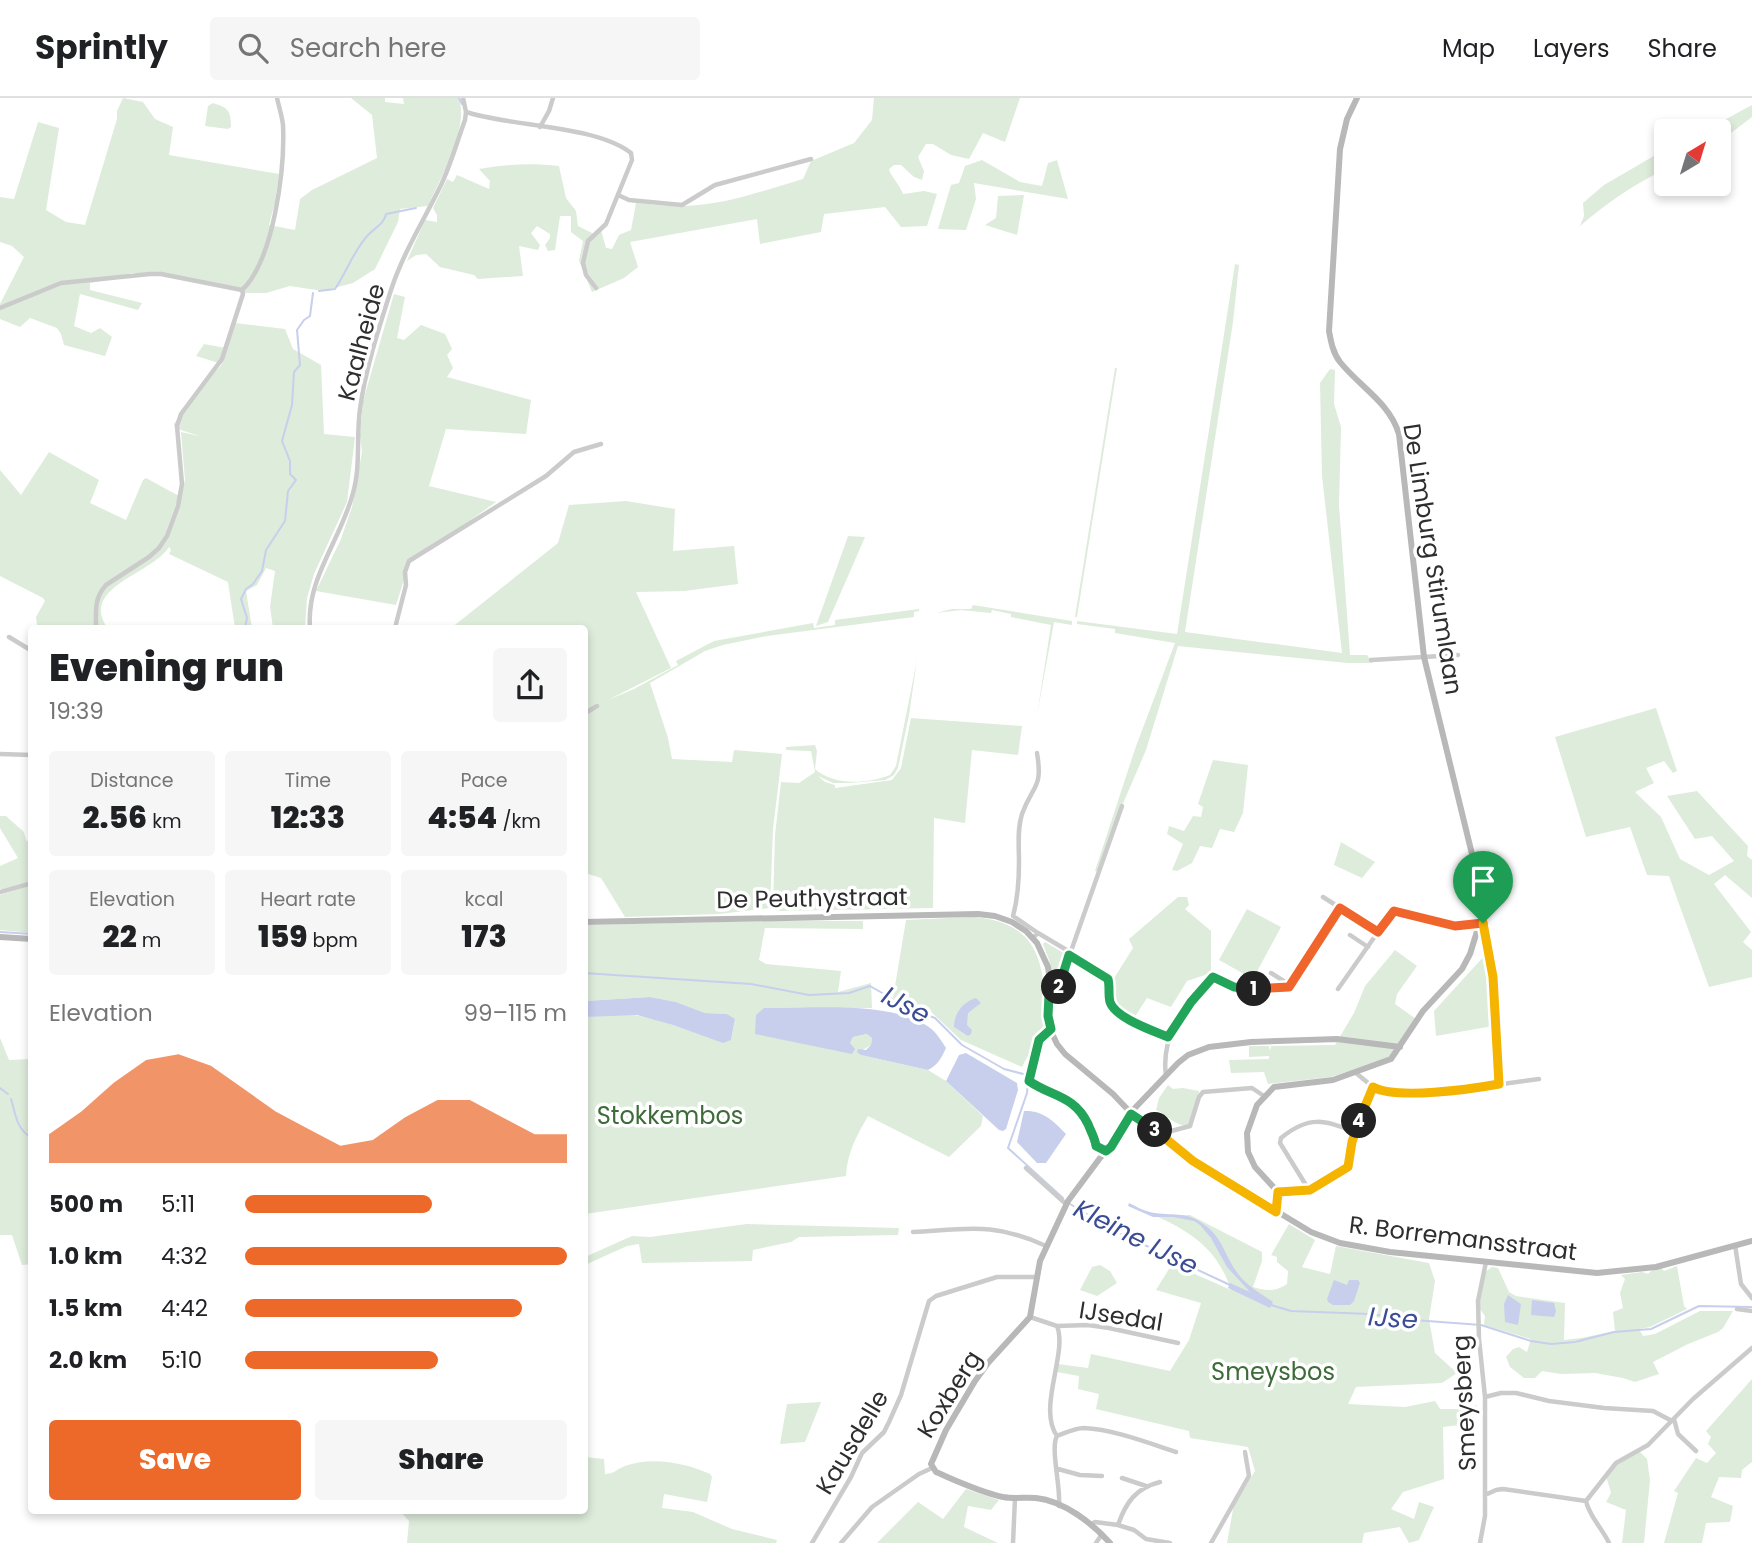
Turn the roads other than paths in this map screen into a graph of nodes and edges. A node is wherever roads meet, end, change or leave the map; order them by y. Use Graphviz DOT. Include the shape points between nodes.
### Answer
graph roads {
  1 [pos="277,98"];
  2 [pos="463,98"];
  3 [pos="553,98"];
  4 [pos="1357,98"];
  5 [pos="466,113"];
  6 [pos="540,127"];
  7 [pos="811,159"];
  8 [pos="618,195"];
  9 [pos="596,288"];
  10 [pos="242,290"];
  11 [pos="0,308"];
  12 [pos="601,444"];
  13 [pos="96,625"];
  14 [pos="310,625"];
  15 [pos="396,625"];
  16 [pos="9,636"];
  17 [pos="28,648"];
  18 [pos="1458,654"];
  19 [pos="1424,657"];
  20 [pos="1371,660"];
  21 [pos="597,706"];
  22 [pos="588,712"];
  23 [pos="1037,753"];
  24 [pos="0,754"];
  25 [pos="28,755"];
  26 [pos="1122,806"];
  27 [pos="28,884"];
  28 [pos="0,892"];
  29 [pos="1323,897"];
  30 [pos="1340,908"];
  31 [pos="588,922"];
  32 [pos="1480,923"];
  33 [pos="1378,932"];
  34 [pos="1035,935"];
  35 [pos="1350,935"];
  36 [pos="0,937"];
  37 [pos="28,939"];
  38 [pos="1368,947"];
  39 [pos="1069,953"];
  40 [pos="1271,973"];
  41 [pos="1289,986"];
  42 [pos="1338,989"];
  43 [pos="1049,995"];
  44 [pos="1051,1029"];
  45 [pos="1168,1037"];
  46 [pos="1400,1046"];
  47 [pos="1356,1073"];
  48 [pos="1166,1076"];
  49 [pos="1539,1079"];
  50 [pos="1499,1084"];
  51 [pos="1373,1087"];
  52 [pos="1264,1096"];
  53 [pos="1131,1114"];
  54 [pos="1355,1132"];
  55 [pos="1160,1134"];
  56 [pos="1106,1151"];
  57 [pos="1026,1168"];
  58 [pos="1310,1190"];
  59 [pos="1278,1192"];
  60 [pos="1067,1203"];
  61 [pos="1273,1210"];
  62 [pos="914,1232"];
  63 [pos="1752,1241"];
  64 [pos="1735,1245"];
  65 [pos="1046,1246"];
  66 [pos="1486,1262"];
  67 [pos="1035,1277"];
  68 [pos="1752,1298"];
  69 [pos="1737,1309"];
  70 [pos="1752,1311"];
  71 [pos="1030,1317"];
  72 [pos="1057,1326"];
  73 [pos="1178,1343"];
  74 [pos="1752,1348"];
  75 [pos="1485,1397"];
  76 [pos="1673,1420"];
  77 [pos="1057,1436"];
  78 [pos="1176,1451"];
  79 [pos="1696,1451"];
  80 [pos="1245,1452"];
  81 [pos="932,1468"];
  82 [pos="1058,1469"];
  83 [pos="1102,1476"];
  84 [pos="1122,1478"];
  85 [pos="1137,1482"];
  86 [pos="1160,1482"];
  87 [pos="1146,1486"];
  88 [pos="1135,1494"];
  89 [pos="1485,1495"];
  90 [pos="1015,1498"];
  91 [pos="1586,1501"];
  92 [pos="1059,1506"];
  93 [pos="1091,1524"];
  94 [pos="1118,1525"];
  95 [pos="1102,1534"];
  96 [pos="812,1543"];
  97 [pos="841,1543"];
  98 [pos="1013,1543"];
  99 [pos="1096,1543"];
  100 [pos="1110,1543"];
  101 [pos="1170,1543"];
  102 [pos="1211,1543"];
  103 [pos="1480,1543"];
  104 [pos="1609,1543"];
  1 -- 10 [label="street" via="283,129 276,205 262,261"];
  2 -- 5 [label="street"];
  3 -- 6 [label="street"];
  4 -- 19 [label="street, De Limburg Stirumlaan" via="1340,149 1329,331 1340,361 1389,412 1399,434"];
  5 -- 6 [label="street"];
  5 -- 14 [label="street, Kaalheide" via="450,165 390,293 362,396 354,492 316,580"];
  6 -- 8 [label="street" via="589,135 629,152 632,160"];
  7 -- 8 [label="street" via="715,185 682,205"];
  8 -- 9 [label="street" via="606,224 587,241 583,263"];
  10 -- 11 [label="street" via="150,274 61,284"];
  10 -- 13 [label="street" via="222,359 177,426 182,484 167,536 159,548 99,593"];
  12 -- 15 [label="street" via="574,453 546,476 409,561"];
  16 -- 17 [label="street"];
  18 -- 19 [label="street"];
  19 -- 20 [label="street"];
  19 -- 32 [label="street, De Limburg Stirumlaan" via="1480,887"];
  21 -- 22 [label="street"];
  23 -- 34 [label="street" via="1038,785 1018,831 1019,880 1013,916"];
  24 -- 25 [label="street"];
  26 -- 39 [label="street"];
  27 -- 28 [label="street"];
  29 -- 30 [label="street"];
  30 -- 33 [label="street"];
  30 -- 41 [label="street"];
  31 -- 34 [label="street, De Peuthystraat" via="978,914 1012,922"];
  32 -- 33 [label="street" via="1455,926 1394,911"];
  32 -- 46 [label="street, De Limburg Stirumlaan" via="1462,969 1423,1011"];
  32 -- 50 [label="street" via="1485,925 1492,967"];
  33 -- 38 [label="street"];
  34 -- 39 [label="street, De Peuthystraat"];
  34 -- 43 [label="street" via="1048,967"];
  35 -- 38 [label="street"];
  36 -- 37 [label="street"];
  38 -- 42 [label="street"];
  39 -- 43 [label="street" via="1057,991"];
  39 -- 45 [label="street, De Peuthystraat" via="1108,979 1110,1000 1117,1011"];
  40 -- 41 [label="street"];
  41 -- 45 [label="street" via="1238,988 1213,977"];
  43 -- 44 [label="street"];
  44 -- 53 [label="street, R. Borremansstraat" via="1065,1054"];
  44 -- 56 [label="street" via="1039,1040 1029,1076 1034,1084 1077,1107 1096,1146"];
  45 -- 48 [label="street" via="1163,1058"];
  46 -- 47 [label="street, De Limburg Stirumlaan" via="1391,1059"];
  46 -- 48 [label="street, Koxberg" via="1337,1039 1216,1045 1188,1055"];
  47 -- 51 [label="street"];
  47 -- 52 [label="street, De Limburg Stirumlaan" via="1278,1086"];
  48 -- 53 [label="street, Koxberg"];
  49 -- 50 [label="street"];
  50 -- 51 [label="street" via="1411,1092"];
  51 -- 54 [label="street"];
  52 -- 55 [label="street" via="1252,1088 1203,1092 1191,1126"];
  52 -- 59 [label="street" via="1249,1122 1247,1142 1251,1160"];
  53 -- 55 [label="street, R. Borremansstraat"];
  53 -- 56 [label="street, Koxberg"];
  54 -- 58 [label="street" via="1348,1167"];
  54 -- 58 [label="street" via="1321,1120 1282,1137 1280,1143"];
  55 -- 61 [label="street, R. Borremansstraat" via="1193,1161"];
  56 -- 60 [label="street, Koxberg"];
  57 -- 60 [label="street"];
  58 -- 59 [label="street"];
  59 -- 61 [label="street"];
  60 -- 65 [label="street, Koxberg"];
  61 -- 66 [label="street, R. Borremansstraat" via="1340,1243"];
  62 -- 65 [label="street" via="988,1228 1014,1232"];
  63 -- 64 [label="street, R. Borremansstraat"];
  64 -- 66 [label="street, R. Borremansstraat" via="1657,1267 1611,1273"];
  64 -- 68 [label="street" via="1741,1284"];
  65 -- 67 [label="street, Koxberg"];
  66 -- 75 [label="street, Smeysberg" via="1478,1301"];
  67 -- 71 [label="street, Koxberg"];
  67 -- 96 [label="street, Kausdelle" via="997,1277 929,1301 886,1429 865,1447"];
  69 -- 70 [label="street"];
  71 -- 72 [label="street, IJsedal"];
  71 -- 81 [label="street, Koxberg" via="975,1381 931,1461"];
  72 -- 73 [label="street, IJsedal" via="1088,1325"];
  72 -- 77 [label="street" via="1050,1415"];
  74 -- 76 [label="street"];
  75 -- 76 [label="street" via="1516,1393 1577,1405 1653,1411"];
  75 -- 89 [label="street, Smeysberg"];
  76 -- 79 [label="street" via="1678,1434"];
  76 -- 91 [label="street" via="1648,1445 1610,1468"];
  77 -- 78 [label="street" via="1093,1429"];
  77 -- 82 [label="street" via="1053,1450"];
  80 -- 102 [label="street" via="1249,1476"];
  81 -- 90 [label="street, Koxberg" via="990,1493"];
  81 -- 97 [label="street" via="872,1507"];
  82 -- 83 [label="street"];
  82 -- 92 [label="street"];
  84 -- 85 [label="street"];
  85 -- 87 [label="street"];
  85 -- 88 [label="street"];
  86 -- 87 [label="street"];
  87 -- 88 [label="street"];
  88 -- 94 [label="street"];
  89 -- 91 [label="street" via="1503,1489"];
  89 -- 103 [label="street, Smeysberg"];
  90 -- 92 [label="street, Koxberg" via="1042,1499"];
  90 -- 98 [label="street"];
  91 -- 104 [label="street"];
  92 -- 93 [label="street, Koxberg"];
  93 -- 94 [label="street"];
  93 -- 95 [label="street, Koxberg"];
  94 -- 101 [label="street" via="1146,1539"];
  95 -- 99 [label="street"];
  95 -- 100 [label="street, Koxberg"];
}
